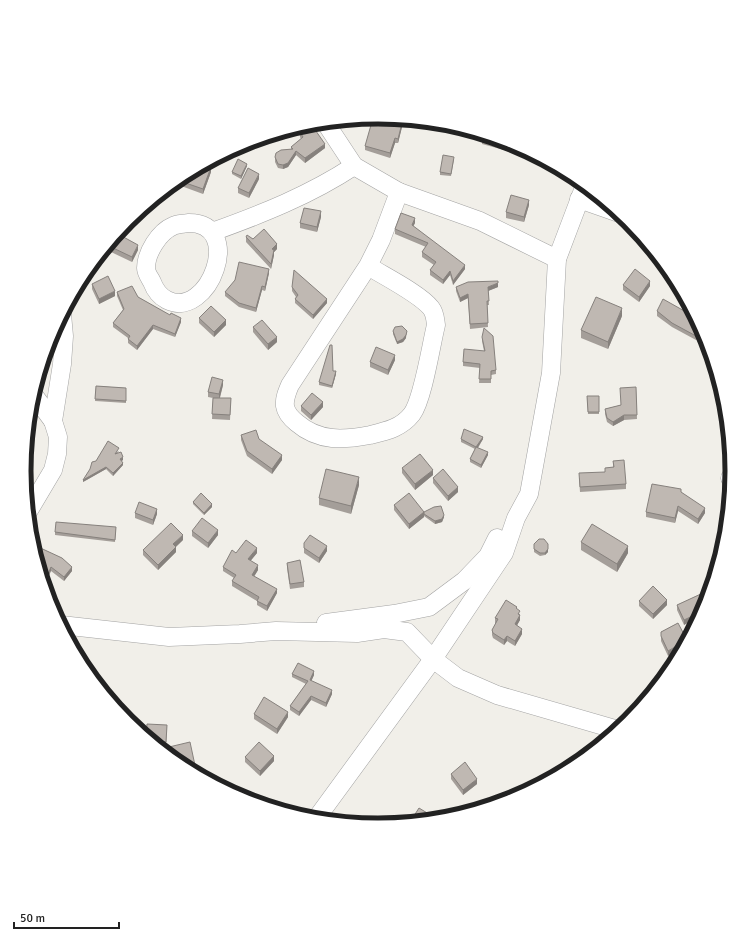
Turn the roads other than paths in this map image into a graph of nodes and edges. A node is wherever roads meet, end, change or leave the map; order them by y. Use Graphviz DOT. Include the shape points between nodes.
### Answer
graph roads {
  1 [pos="329,128"];
  2 [pos="354,166"];
  3 [pos="399,192"];
  4 [pos="582,192"];
  5 [pos="212,232"];
  6 [pos="557,259"];
  7 [pos="368,266"];
  8 [pos="63,326"];
  9 [pos="38,401"];
  10 [pos="53,421"];
  11 [pos="532,481"];
  12 [pos="33,504"];
  13 [pos="68,627"];
  14 [pos="276,631"];
  15 [pos="433,659"];
  16 [pos="611,728"];
  17 [pos="323,813"];
  1 -- 2 [label="street"];
  2 -- 3 [label="street"];
  2 -- 5 [label="street" via="326,185"];
  3 -- 6 [label="street" via="480,221"];
  3 -- 7 [label="street"];
  4 -- 6 [label="street"];
  5 -- 5 [label="street" via="198,222 173,226 163,233 153,246 146,270 161,297 170,302 188,301 207,286 215,274 217,258 216,242"];
  6 -- 11 [label="street" via="551,373"];
  7 -- 7 [label="street" via="418,298 430,307 435,315 436,325 419,401 413,413 390,431 348,439 317,435 304,429 290,416 285,407 285,398 290,385"];
  8 -- 10 [label="street" via="62,364"];
  9 -- 10 [label="street"];
  10 -- 12 [label="street" via="58,437 58,454 53,470"];
  11 -- 14 [label="street" via="516,504 488,556 464,581 429,607"];
  11 -- 15 [label="street" via="504,553"];
  13 -- 14 [label="street" via="168,637"];
  14 -- 15 [label="street" via="357,633 384,629 407,632"];
  15 -- 16 [label="street" via="458,678 497,695"];
  15 -- 17 [label="street"];
}
